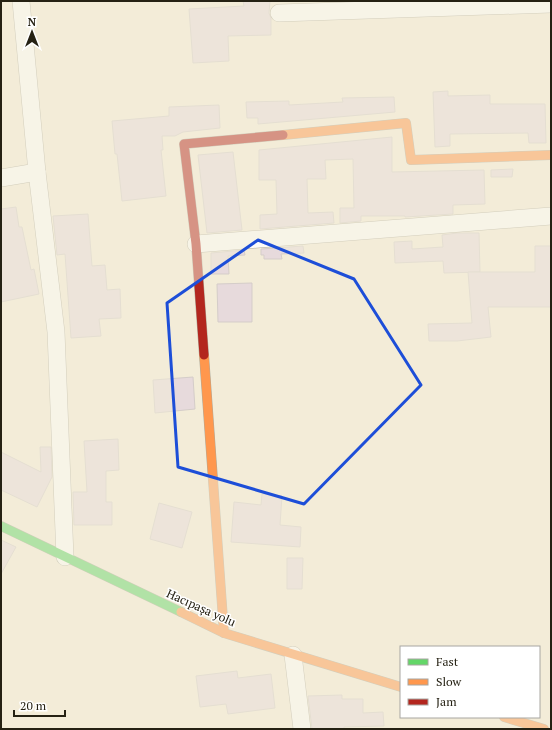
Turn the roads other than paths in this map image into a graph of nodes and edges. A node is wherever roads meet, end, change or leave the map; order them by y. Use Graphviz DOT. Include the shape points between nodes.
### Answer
graph roads {
  1 [pos="21,1"];
  2 [pos="551,4"];
  3 [pos="279,13"];
  4 [pos="551,154"];
  5 [pos="37,172"];
  6 [pos="1,178"];
  7 [pos="551,216"];
  8 [pos="196,244"];
  9 [pos="1,526"];
  10 [pos="65,557"];
  11 [pos="224,633"];
  12 [pos="292,655"];
  13 [pos="400,687"];
  14 [pos="507,718"];
  15 [pos="302,729"];
  16 [pos="544,729"];
  1 -- 5 [label="street"];
  2 -- 3 [label="street"];
  4 -- 8 [label="street" via="410,160 406,123 184,144"];
  5 -- 6 [label="street"];
  5 -- 10 [label="street" via="56,332"];
  7 -- 8 [label="street"];
  8 -- 11 [label="street"];
  9 -- 10 [label="street, Hacıpaşa yolu"];
  10 -- 11 [label="street, Hacıpaşa yolu"];
  11 -- 12 [label="street, Hacıpaşa yolu"];
  12 -- 13 [label="street, Hacıpaşa yolu"];
  12 -- 15 [label="street"];
  14 -- 16 [label="street"];
}
